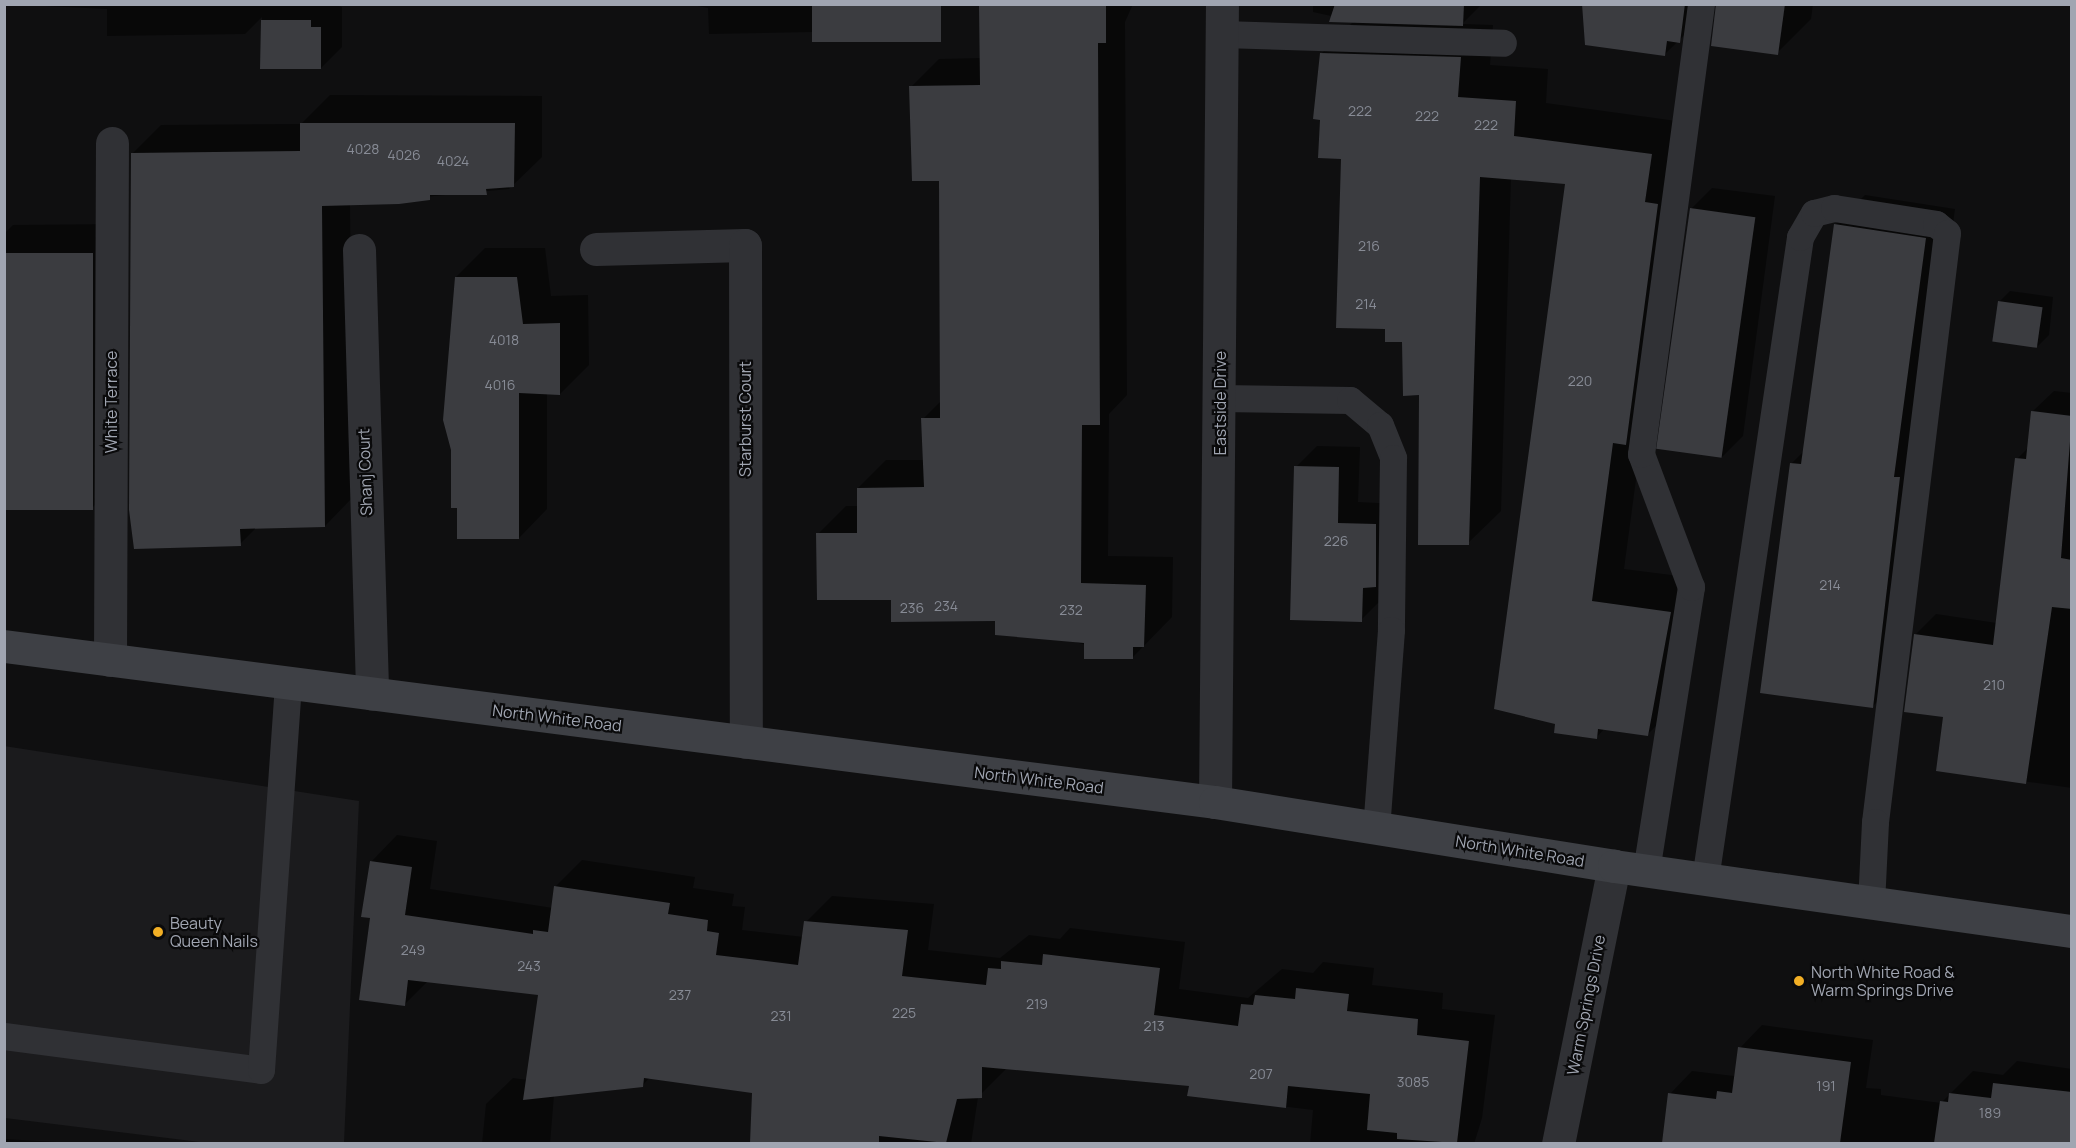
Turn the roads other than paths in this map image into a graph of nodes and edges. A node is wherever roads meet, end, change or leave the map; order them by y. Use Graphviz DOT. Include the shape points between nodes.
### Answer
graph roads {
  1 [pos="1701,4"];
  2 [pos="1222,20"];
  3 [pos="1503,43"];
  4 [pos="112,143"];
  5 [pos="596,249"];
  6 [pos="359,250"];
  7 [pos="1220,398"];
  8 [pos="4,646"];
  9 [pos="110,660"];
  10 [pos="288,683"];
  11 [pos="372,694"];
  12 [pos="746,742"];
  13 [pos="1215,802"];
  14 [pos="1376,828"];
  15 [pos="1614,866"];
  16 [pos="1646,871"];
  17 [pos="1705,879"];
  18 [pos="1871,903"];
  19 [pos="2072,931"];
  20 [pos="4,1036"];
  21 [pos="1558,1143"];
  1 -- 16 [label="lane" via="1641,454 1691,587"];
  2 -- 3 [label="lane"];
  2 -- 7 [label="street, Eastside Drive"];
  4 -- 9 [label="street, White Terrace"];
  5 -- 12 [label="street, Starburst Court" via="746,245"];
  6 -- 11 [label="street, Shanj Court"];
  7 -- 13 [label="street, Eastside Drive"];
  7 -- 14 [label="lane" via="1350,400 1380,425 1393,458 1390,630"];
  8 -- 9 [label="main road, North White Road"];
  9 -- 10 [label="main road, North White Road"];
  10 -- 11 [label="main road, North White Road"];
  10 -- 20 [label="lane" via="261,1070"];
  11 -- 12 [label="main road, North White Road"];
  12 -- 13 [label="main road, North White Road"];
  13 -- 14 [label="main road, North White Road"];
  14 -- 15 [label="main road, North White Road"];
  15 -- 16 [label="main road, North White Road"];
  15 -- 21 [label="street, Warm Springs Drive"];
  16 -- 17 [label="main road, North White Road"];
  17 -- 18 [label="main road, North White Road"];
  17 -- 18 [label="lane" via="1800,237 1814,213 1834,208 1936,224 1947,233 1875,822"];
  18 -- 19 [label="main road, North White Road"];
}
